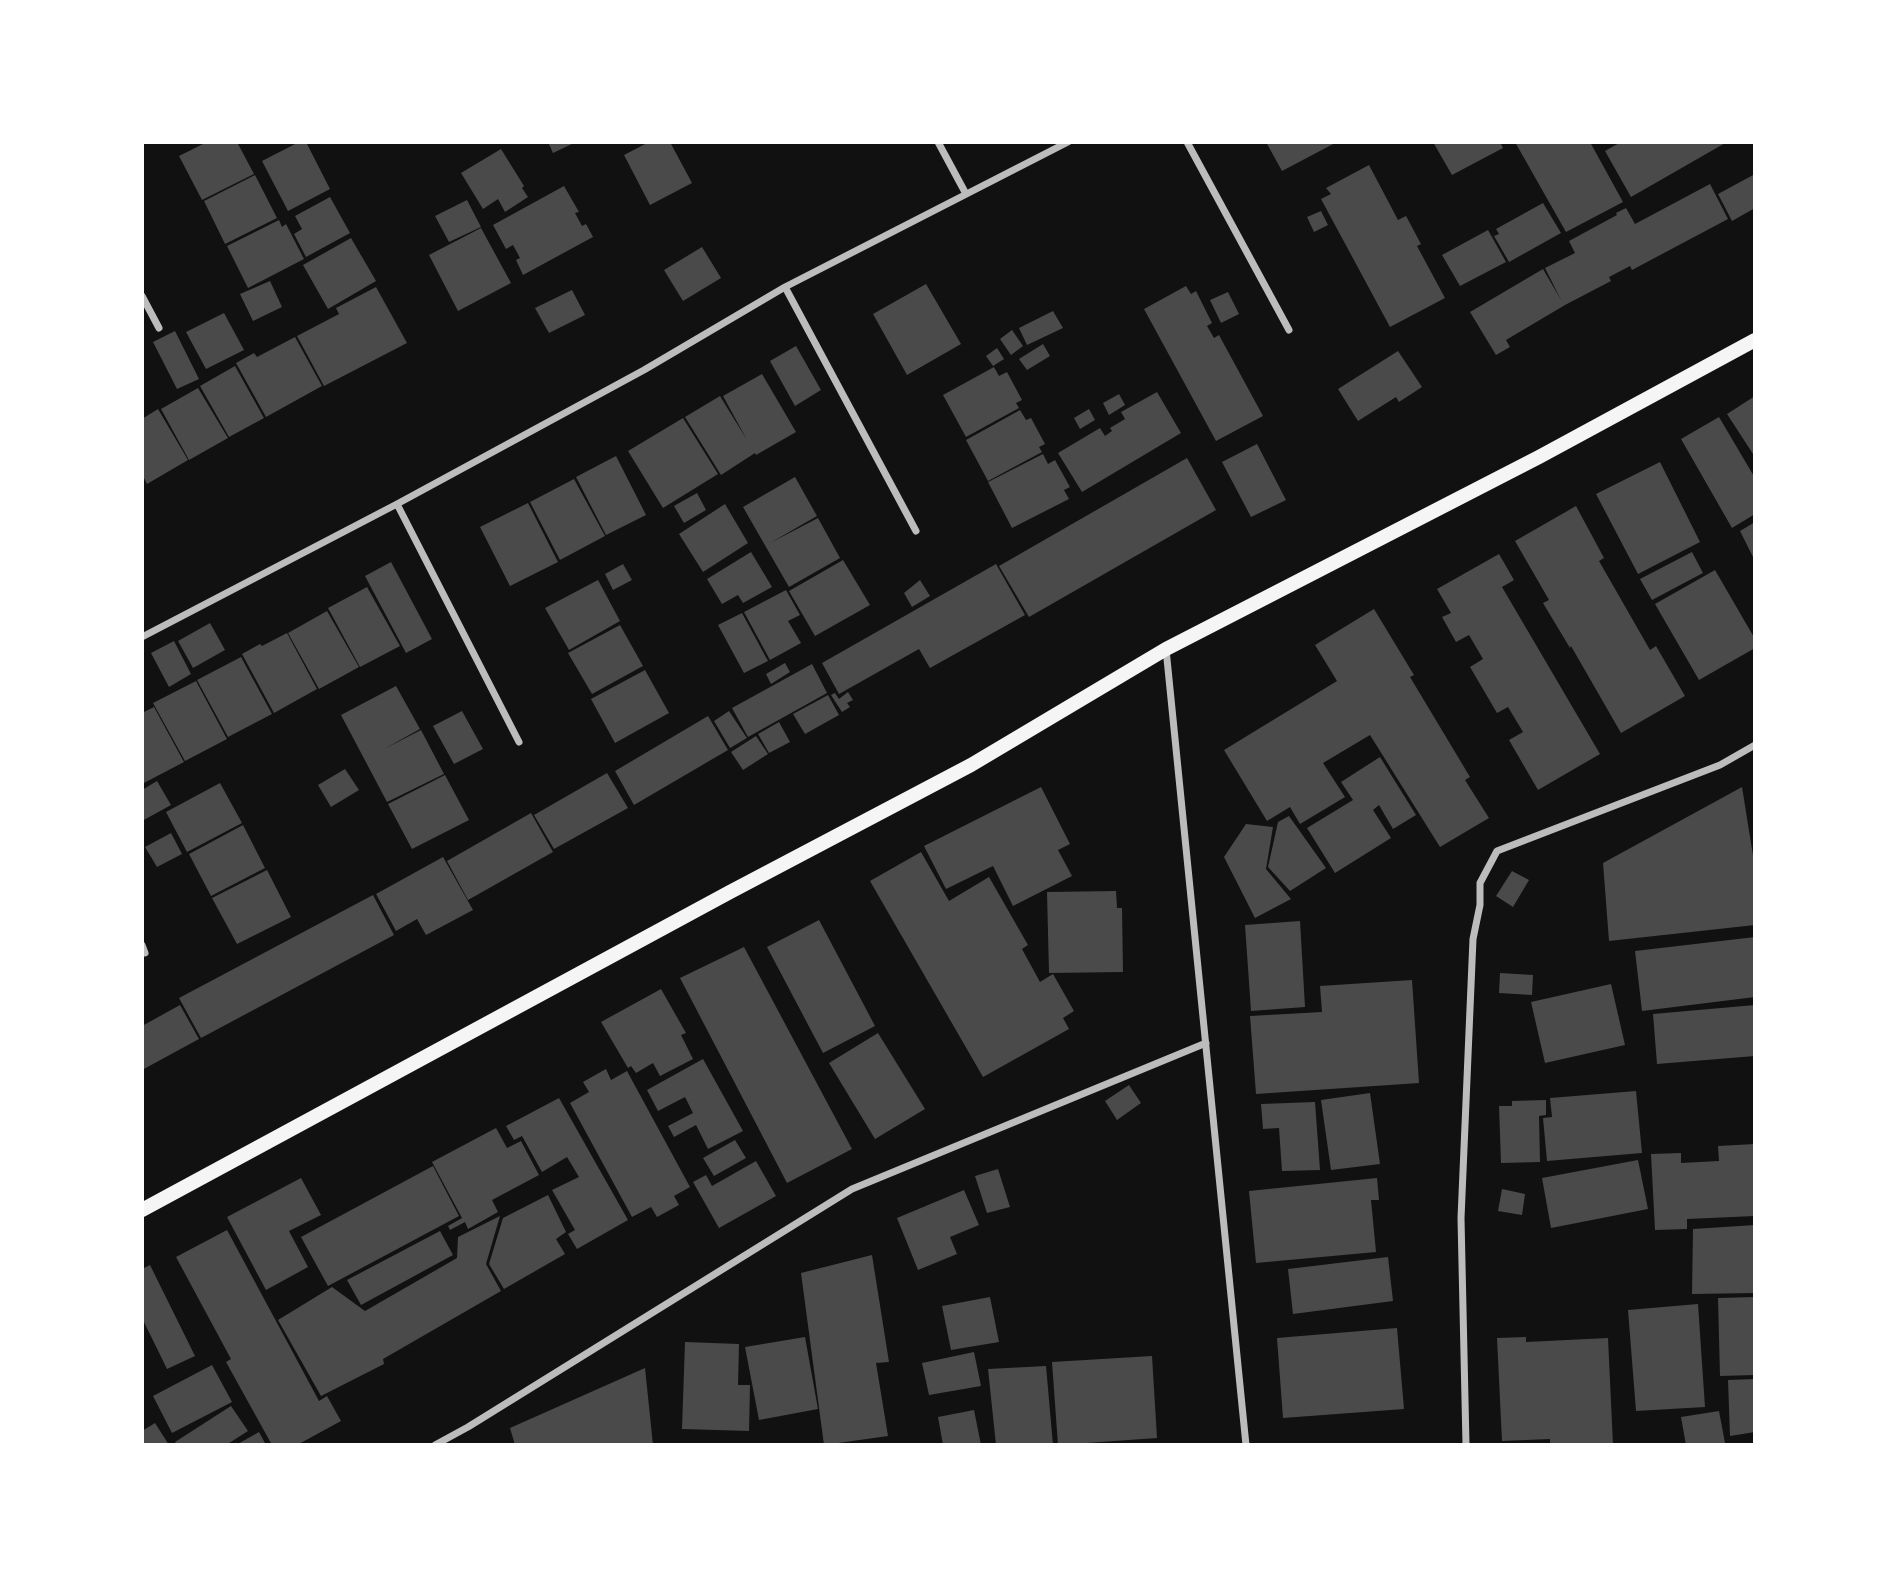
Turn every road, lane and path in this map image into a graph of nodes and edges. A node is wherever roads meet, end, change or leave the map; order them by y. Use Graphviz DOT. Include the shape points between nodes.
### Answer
graph roads {
  1 [pos="938,142"];
  2 [pos="1068,142"];
  3 [pos="1188,142"];
  4 [pos="966,194"];
  5 [pos="785,288"];
  6 [pos="142,296"];
  7 [pos="159,328"];
  8 [pos="1289,330"];
  9 [pos="1755,340"];
  10 [pos="397,504"];
  11 [pos="916,531"];
  12 [pos="142,637"];
  13 [pos="1166,649"];
  14 [pos="519,742"];
  15 [pos="1755,745"];
  16 [pos="1206,1043"];
  17 [pos="142,1210"];
  18 [pos="435,1445"];
  19 [pos="1245,1445"];
  20 [pos="1466,1445"];
  1 -- 4 [label="street"];
  2 -- 4 [label="street"];
  3 -- 8 [label="street"];
  4 -- 5 [label="street"];
  5 -- 10 [label="street"];
  5 -- 11 [label="street"];
  6 -- 7 [label="street"];
  9 -- 13 [label="main road"];
  10 -- 12 [label="street"];
  10 -- 14 [label="street"];
  13 -- 16 [label="street"];
  13 -- 17 [label="main road" via="971,765"];
  15 -- 20 [label="street" via="1720,765 1497,850 1480,883 1473,939 1461,1219"];
  16 -- 18 [label="street" via="852,1189"];
  16 -- 19 [label="street"];
}
